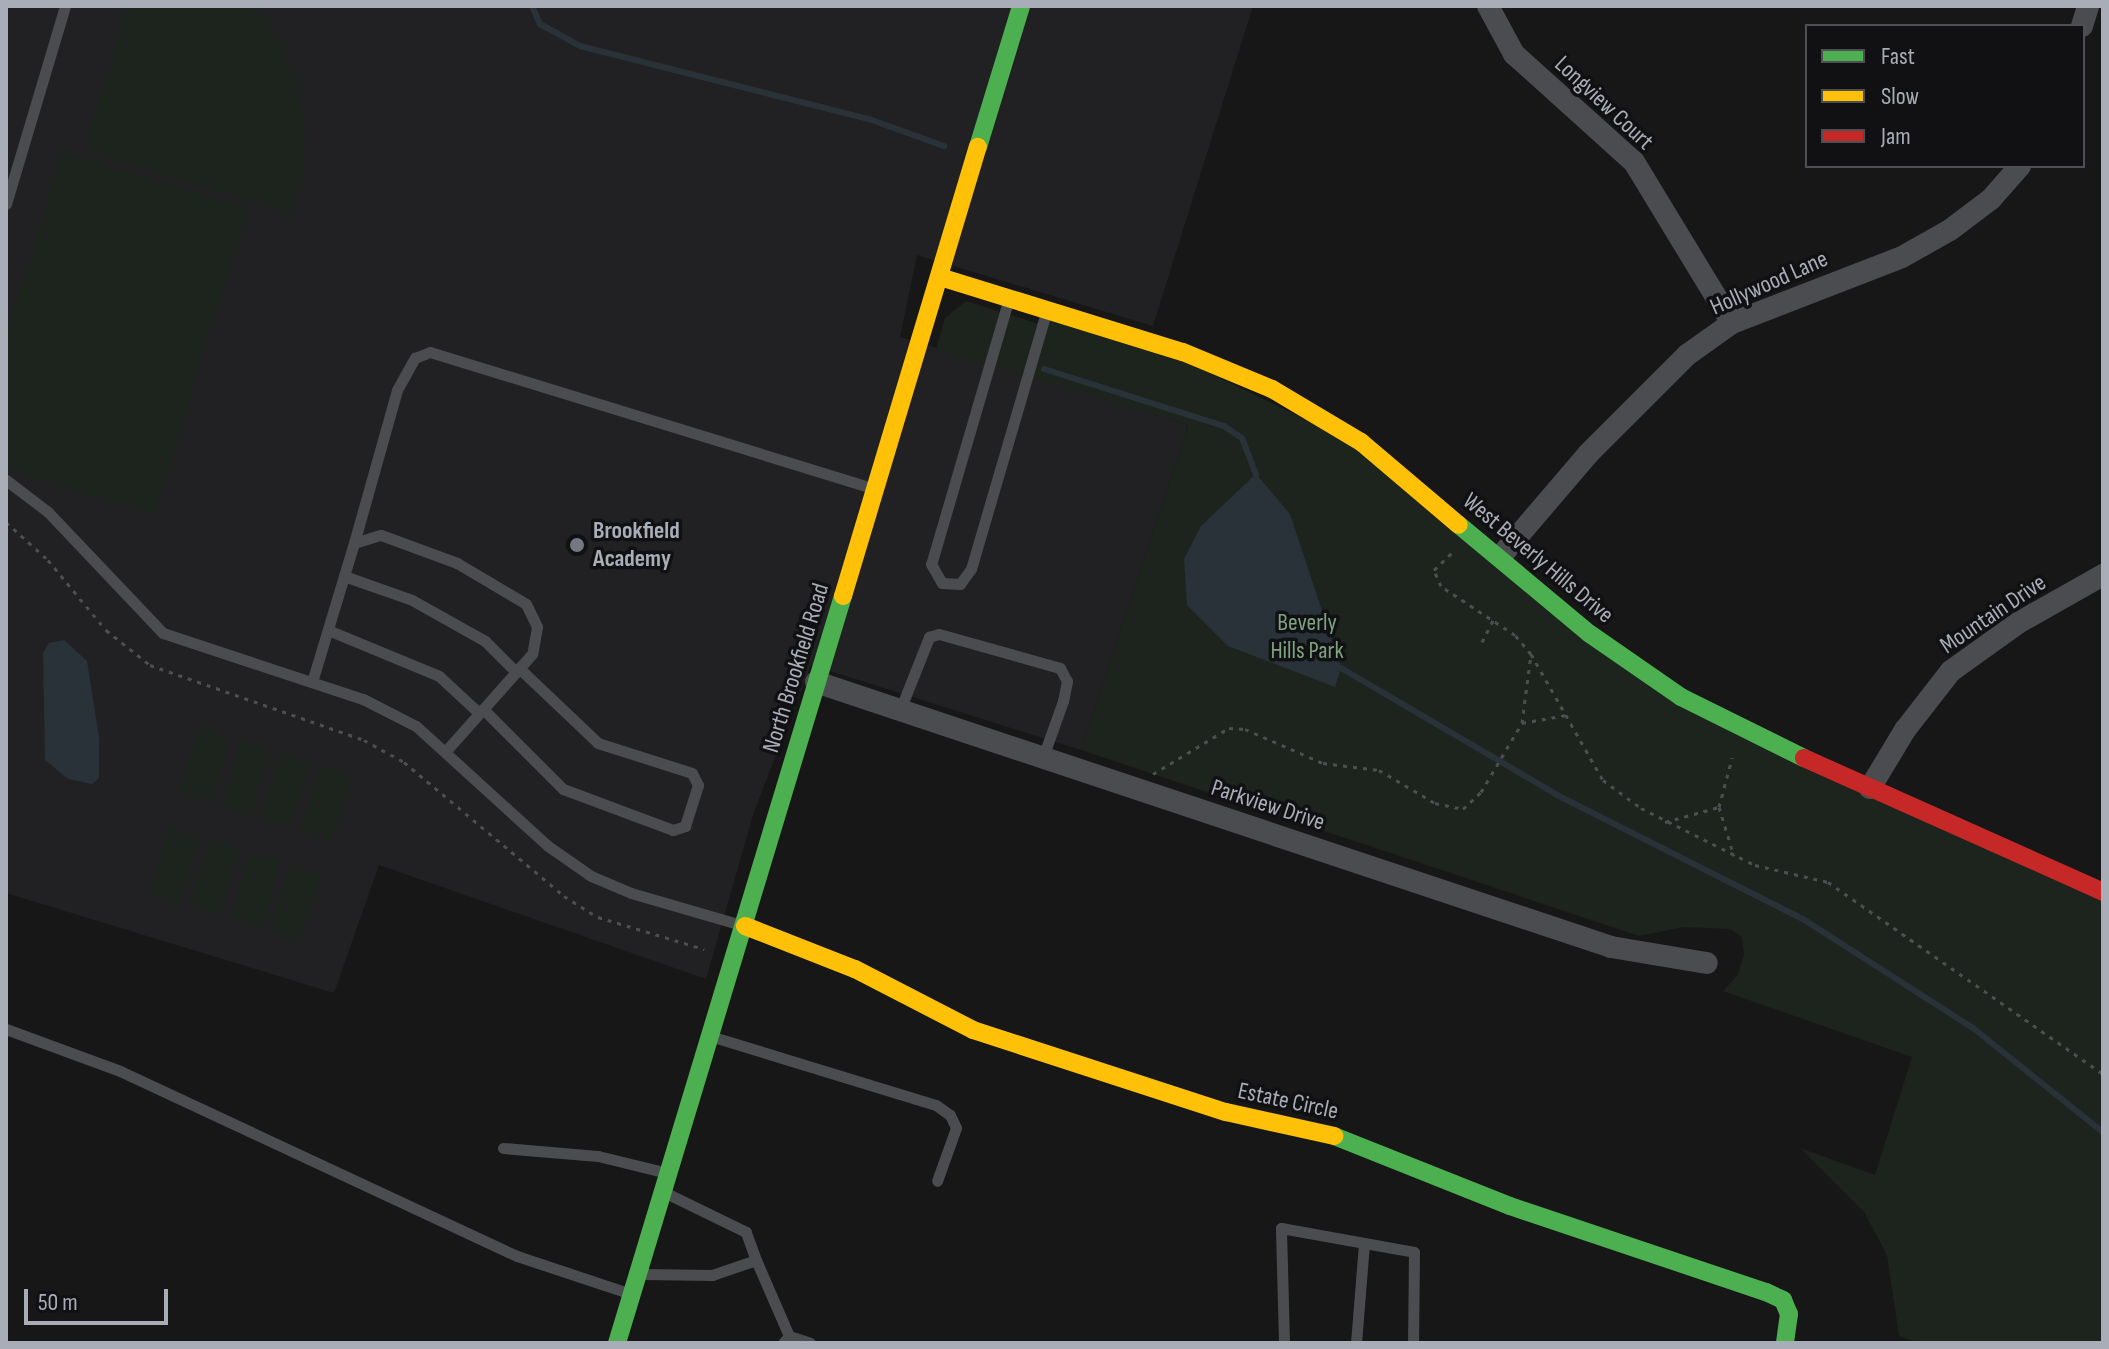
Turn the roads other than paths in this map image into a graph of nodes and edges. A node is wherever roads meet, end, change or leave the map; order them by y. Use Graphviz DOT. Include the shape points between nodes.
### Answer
graph roads {
  1 [pos="65,6"];
  2 [pos="1021,6"];
  3 [pos="1488,6"];
  4 [pos="2018,168"];
  5 [pos="6,204"];
  6 [pos="940,277"];
  7 [pos="1009,298"];
  8 [pos="1047,309"];
  9 [pos="1732,323"];
  10 [pos="6,480"];
  11 [pos="875,489"];
  12 [pos="354,543"];
  13 [pos="1501,556"];
  14 [pos="2103,575"];
  15 [pos="344,576"];
  16 [pos="328,630"];
  17 [pos="518,670"];
  18 [pos="312,682"];
  19 [pos="816,682"];
  20 [pos="900,710"];
  21 [pos="481,711"];
  22 [pos="445,752"];
  23 [pos="1043,757"];
  24 [pos="1870,788"];
  25 [pos="2103,892"];
  26 [pos="745,926"];
  27 [pos="1707,963"];
  28 [pos="6,1029"];
  29 [pos="710,1036"];
  30 [pos="503,1148"];
  31 [pos="667,1173"];
  32 [pos="937,1181"];
  33 [pos="662,1192"];
  34 [pos="1364,1243"];
  35 [pos="756,1260"];
  36 [pos="636,1274"];
  37 [pos="631,1294"];
  38 [pos="786,1340"];
  39 [pos="617,1343"];
  40 [pos="810,1343"];
  41 [pos="1284,1343"];
  42 [pos="1356,1343"];
  43 [pos="1413,1343"];
  44 [pos="1785,1343"];
  1 -- 5 [label="lane"];
  2 -- 6 [label="street, North Brookfield Road"];
  3 -- 9 [label="street, Longview Court" via="1514,54 1634,162"];
  4 -- 9 [label="street, Hollywood Lane" via="1971,216 1902,257"];
  6 -- 7 [label="street, West Beverly Hills Drive"];
  6 -- 11 [label="street, North Brookfield Road"];
  7 -- 8 [label="street, West Beverly Hills Drive"];
  7 -- 8 [label="lane" via="931,564 942,583 960,584 971,569"];
  8 -- 13 [label="street, West Beverly Hills Drive" via="1183,352 1272,389 1361,442"];
  9 -- 13 [label="street, Hollywood Lane" via="1637,401"];
  10 -- 18 [label="lane" via="48,512 163,633"];
  11 -- 12 [label="lane" via="430,352 415,358 397,390"];
  11 -- 19 [label="street, North Brookfield Road"];
  12 -- 15 [label="lane"];
  12 -- 17 [label="lane" via="381,535 407,541 526,604 537,627 532,654"];
  13 -- 24 [label="street, West Beverly Hills Drive" via="1590,634 1681,697"];
  14 -- 24 [label="street, Mountain Drive" via="2018,623 1951,671 1905,730"];
  15 -- 16 [label="lane"];
  15 -- 17 [label="lane" via="412,600 485,641"];
  16 -- 18 [label="lane"];
  16 -- 21 [label="lane" via="439,676"];
  17 -- 21 [label="lane"];
  17 -- 21 [label="lane" via="598,743 692,773 698,785 685,826 673,830 563,789"];
  18 -- 22 [label="lane" via="363,699 416,726"];
  19 -- 20 [label="street, Parkview Drive"];
  19 -- 26 [label="street, North Brookfield Road"];
  20 -- 23 [label="street, Parkview Drive"];
  20 -- 23 [label="lane" via="929,637 939,634 1060,668 1067,681"];
  21 -- 22 [label="lane"];
  22 -- 26 [label="lane" via="548,846 591,876 709,919"];
  23 -- 27 [label="street, Parkview Drive" via="1611,947"];
  24 -- 25 [label="street, West Beverly Hills Drive"];
  26 -- 29 [label="street, North Brookfield Road"];
  26 -- 44 [label="street, Estate Circle" via="855,969 973,1030 1226,1112 1349,1139 1510,1206 1766,1292 1783,1300 1789,1314"];
  28 -- 37 [label="lane" via="120,1071 517,1256"];
  29 -- 31 [label="street, North Brookfield Road"];
  29 -- 32 [label="lane" via="936,1105 950,1115 956,1128"];
  30 -- 31 [label="lane" via="598,1156"];
  31 -- 33 [label="street, North Brookfield Road"];
  33 -- 35 [label="lane" via="746,1232"];
  33 -- 36 [label="street, North Brookfield Road"];
  34 -- 41 [label="lane" via="1281,1228"];
  34 -- 42 [label="lane"];
  34 -- 43 [label="lane" via="1414,1252"];
  35 -- 36 [label="lane" via="712,1275"];
  35 -- 38 [label="lane"];
  36 -- 37 [label="street, North Brookfield Road"];
  37 -- 39 [label="street, North Brookfield Road"];
  38 -- 40 [label="lane"];
}
